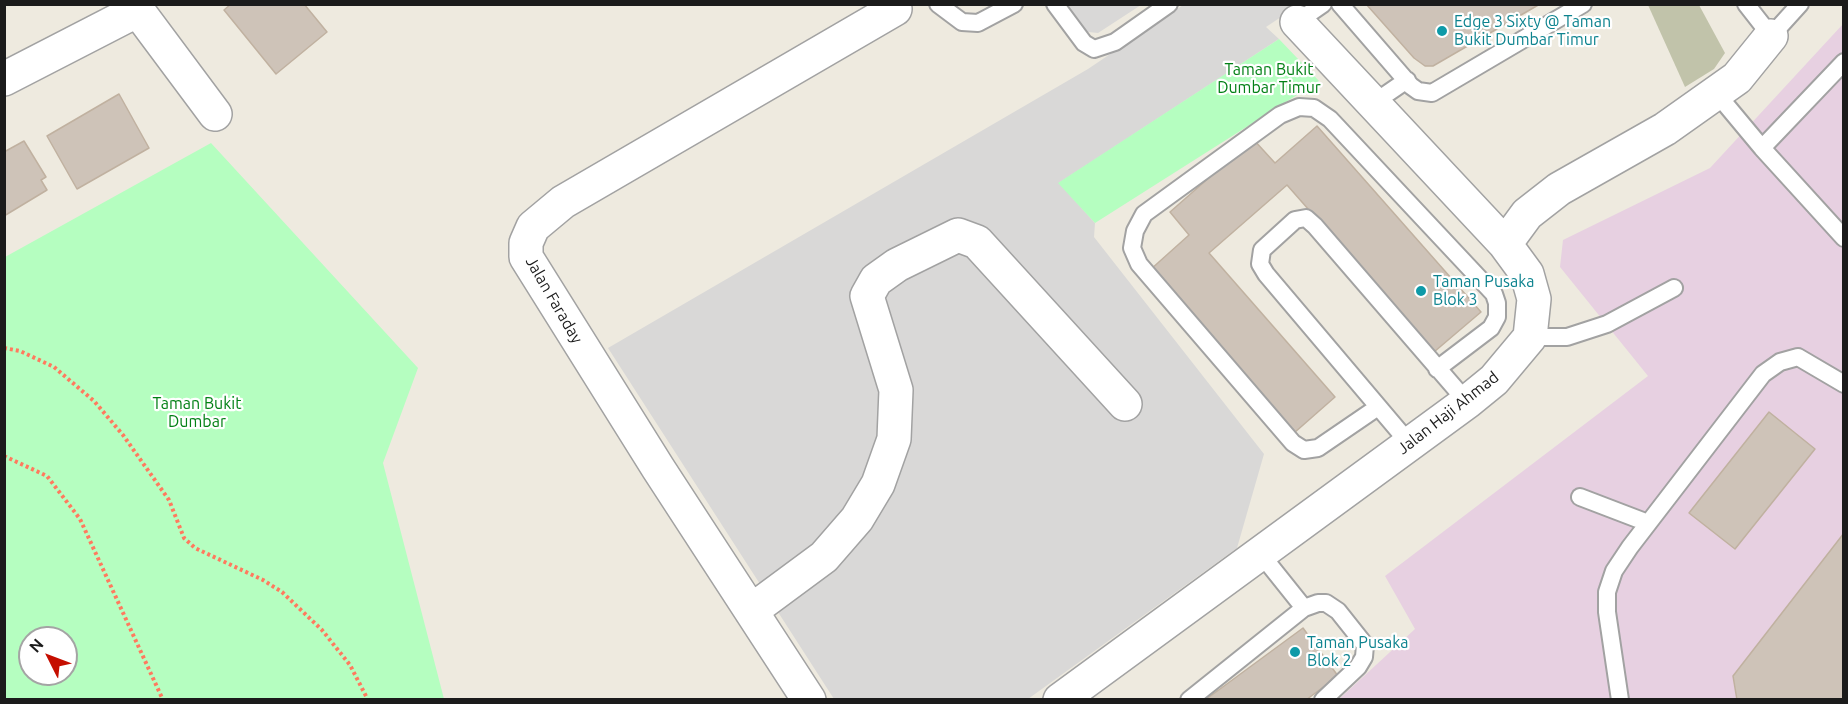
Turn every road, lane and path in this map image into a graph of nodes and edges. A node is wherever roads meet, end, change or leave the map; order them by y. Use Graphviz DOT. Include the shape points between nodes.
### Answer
graph roads {
  1 [pos="938,4"];
  2 [pos="1014,4"];
  3 [pos="1055,4"];
  4 [pos="1169,4"];
  5 [pos="1340,4"];
  6 [pos="1583,4"];
  7 [pos="1746,4"];
  8 [pos="1800,4"];
  9 [pos="896,6"];
  10 [pos="135,7"];
  11 [pos="1310,13"];
  12 [pos="1772,36"];
  13 [pos="1844,62"];
  14 [pos="4,79"];
  15 [pos="1407,80"];
  16 [pos="1717,93"];
  17 [pos="1372,104"];
  18 [pos="215,114"];
  19 [pos="1762,148"];
  20 [pos="1844,238"];
  21 [pos="1505,244"];
  22 [pos="1674,288"];
  23 [pos="1530,337"];
  24 [pos="4,348"];
  25 [pos="1437,369"];
  26 [pos="1844,384"];
  27 [pos="1467,402"];
  28 [pos="1125,404"];
  29 [pos="1378,406"];
  30 [pos="1409,443"];
  31 [pos="4,456"];
  32 [pos="1580,497"];
  33 [pos="1648,523"];
  34 [pos="1260,553"];
  35 [pos="1304,608"];
  36 [pos="751,610"];
  37 [pos="163,699"];
  38 [pos="368,699"];
  39 [pos="809,699"];
  40 [pos="1060,699"];
  41 [pos="1189,699"];
  42 [pos="1323,699"];
  43 [pos="1620,699"];
  1 -- 2 [label="lane" via="962,22 978,23"];
  3 -- 4 [label="lane" via="1084,43 1094,48 1115,42"];
  5 -- 15 [label="lane"];
  6 -- 15 [label="lane" via="1440,90 1418,91"];
  7 -- 12 [label="lane"];
  8 -- 12 [label="lane"];
  9 -- 36 [label="street, Jalan Faraday" via="563,202 533,227 526,243 525,257"];
  10 -- 14 [label="street"];
  10 -- 18 [label="street"];
  11 -- 17 [label="street"];
  12 -- 16 [label="street" via="1737,78"];
  13 -- 19 [label="lane"];
  15 -- 17 [label="lane"];
  16 -- 19 [label="lane"];
  16 -- 21 [label="street" via="1665,129 1559,189 1527,214"];
  17 -- 21 [label="street"];
  19 -- 20 [label="lane"];
  21 -- 23 [label="street" via="1530,282 1534,299"];
  22 -- 23 [label="lane" via="1607,324 1567,337"];
  23 -- 27 [label="street, Jalan Haji Ahmad" via="1494,380"];
  24 -- 38 [label="path" via="54,367 94,401 169,500 184,538 195,548 282,592 322,630 350,665"];
  25 -- 27 [label="lane"];
  25 -- 29 [label="lane" via="1315,226 1306,218 1295,220 1262,250 1260,264"];
  25 -- 29 [label="lane" via="1491,328 1497,317 1494,294 1330,119 1314,108 1299,107 1280,115 1143,214 1134,231 1132,248 1139,264 1293,443 1304,450 1317,448"];
  26 -- 33 [label="lane" via="1798,357 1771,368"];
  27 -- 30 [label="street, Jalan Haji Ahmad"];
  28 -- 36 [label="street" via="977,242 958,235 897,265 876,280 867,296 896,390 894,440 878,484 857,519 824,557"];
  29 -- 30 [label="lane"];
  30 -- 34 [label="street, Jalan Haji Ahmad"];
  31 -- 37 [label="path" via="47,476 80,519"];
  32 -- 33 [label="lane"];
  33 -- 43 [label="lane" via="1614,571 1607,592"];
  34 -- 35 [label="lane"];
  34 -- 40 [label="street, Jalan Haji Ahmad"];
  35 -- 41 [label="lane"];
  35 -- 42 [label="lane" via="1318,603 1333,606 1365,645 1358,667"];
  36 -- 39 [label="street, Jalan Faraday"];
}
